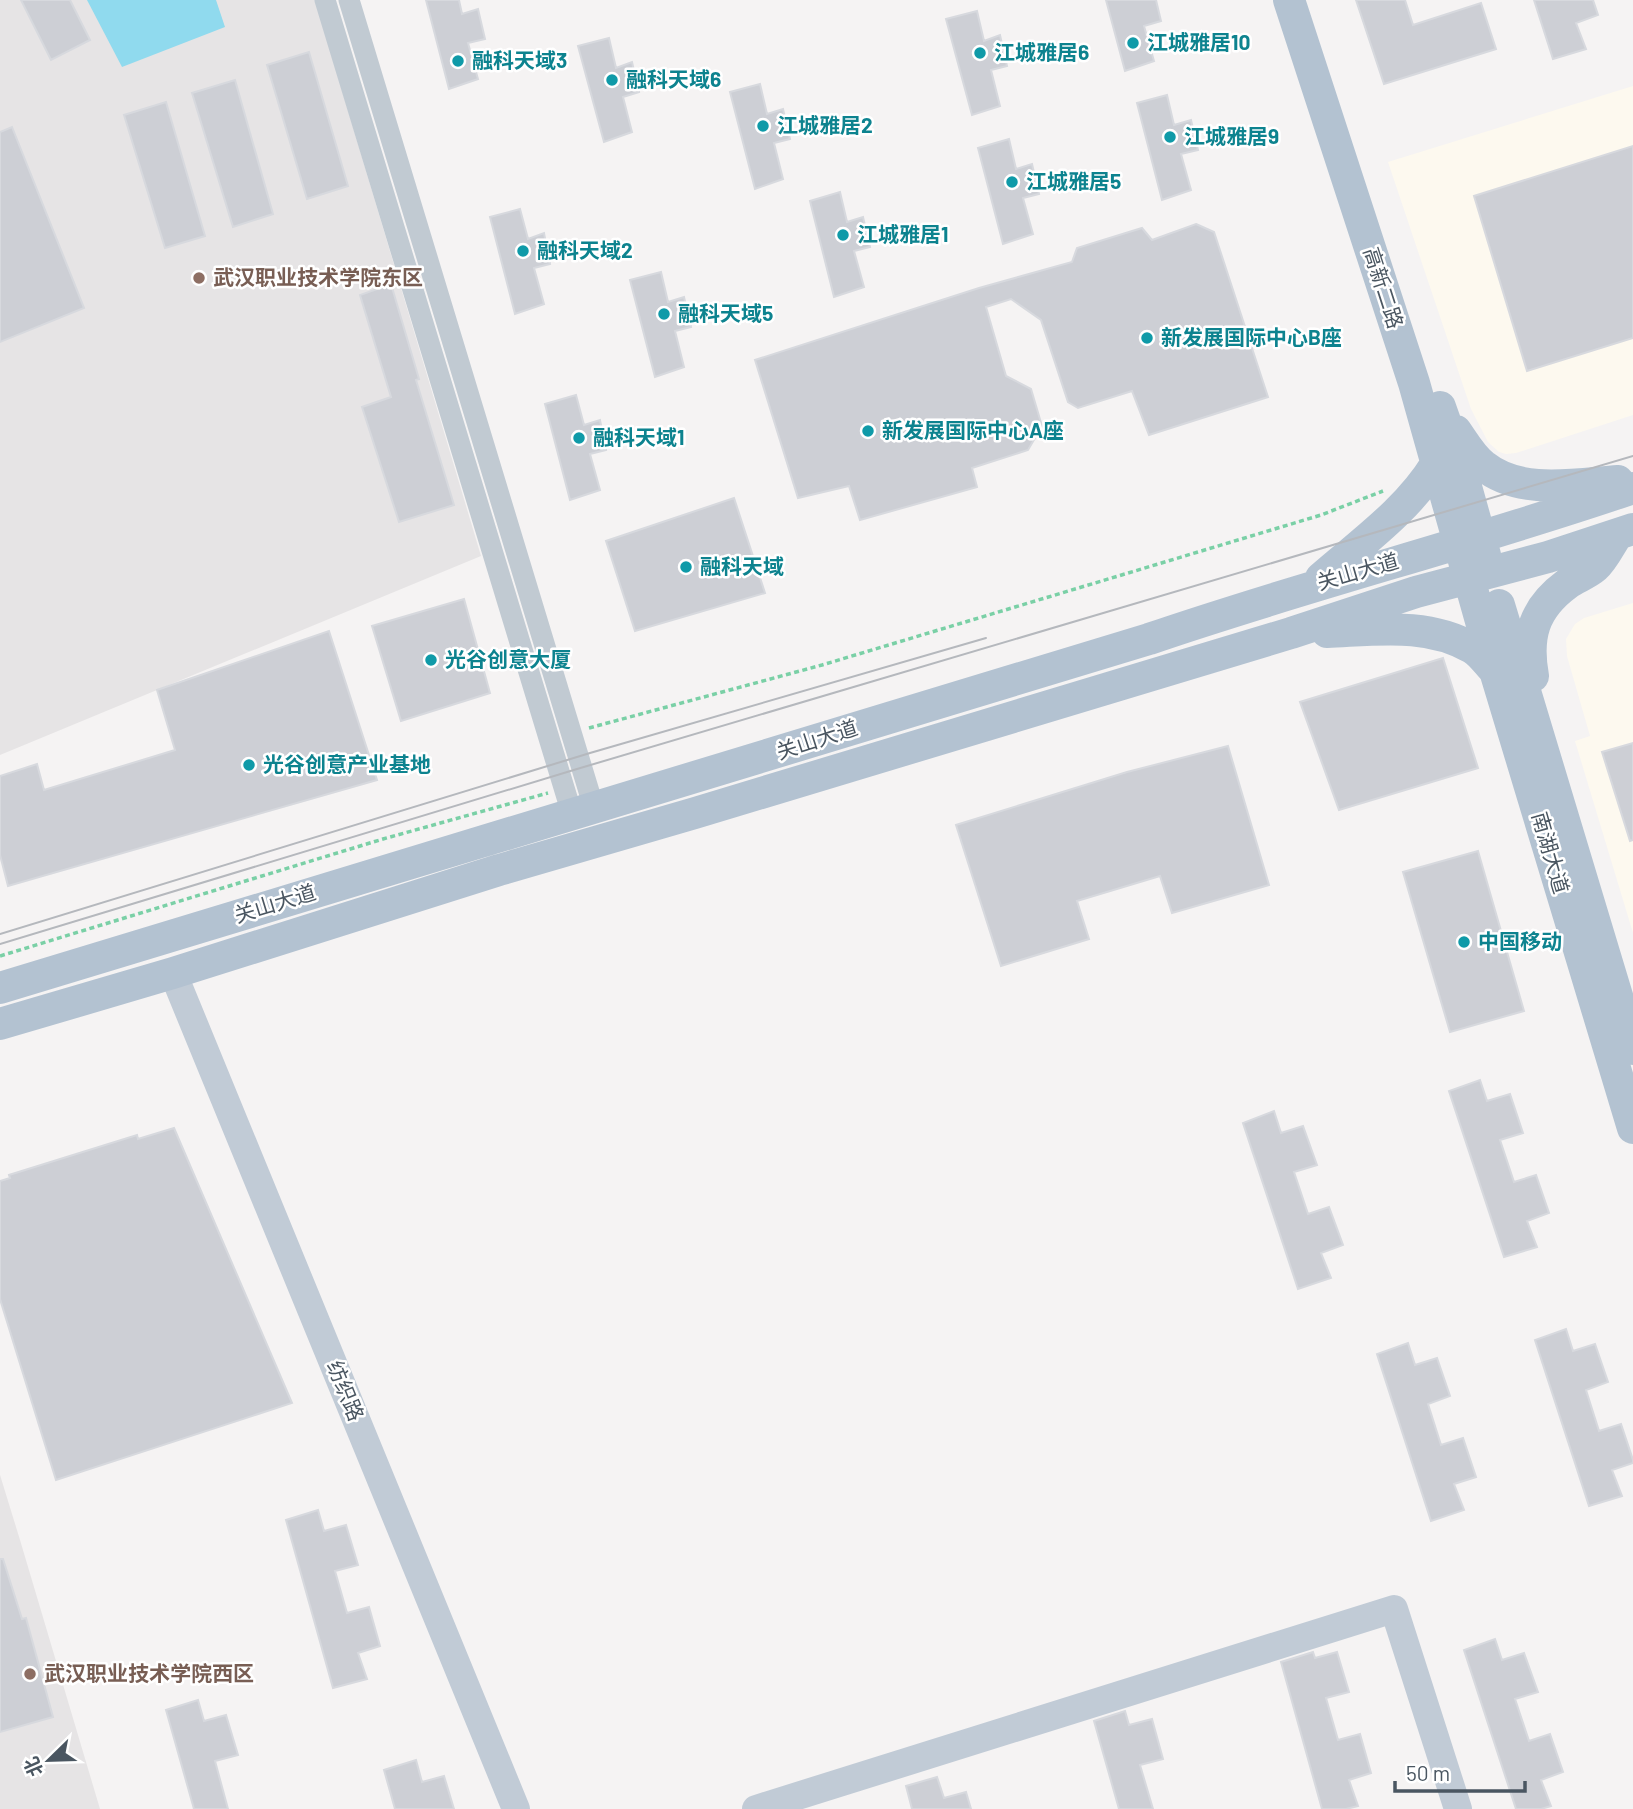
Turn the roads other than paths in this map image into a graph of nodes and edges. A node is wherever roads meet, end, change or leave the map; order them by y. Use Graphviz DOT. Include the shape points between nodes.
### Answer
graph roads {
  1 [pos="325,0"];
  2 [pos="349,0"];
  3 [pos="1289,0"];
  4 [pos="1307,0"];
  5 [pos="1439,405"];
  6 [pos="1436,464"];
  7 [pos="1633,480"];
  8 [pos="1633,488"];
  9 [pos="1625,532"];
  10 [pos="1470,540"];
  11 [pos="1480,575"];
  12 [pos="1312,585"];
  13 [pos="1291,633"];
  14 [pos="1495,671"];
  15 [pos="1556,795"];
  16 [pos="577,804"];
  17 [pos="173,973"];
  18 [pos="0,988"];
  19 [pos="0,1024"];
  20 [pos="1633,1049"];
  21 [pos="1633,1128"];
  22 [pos="516,1809"];
  23 [pos="757,1809"];
  24 [pos="1458,1809"];
  1 -- 16 [label="street"];
  2 -- 16 [label="street"];
  3 -- 6 [label="main road, 高新二路"];
  4 -- 5 [label="main road, 高新二路"];
  5 -- 7 [label="main road" via="1472,456 1505,479 1553,486"];
  5 -- 10 [label="main road, 高新二路" via="1458,458"];
  6 -- 10 [label="main road, 高新二路"];
  6 -- 12 [label="main road" via="1404,505"];
  8 -- 10 [label="main road, 关山大道"];
  9 -- 11 [label="main road, 关山大道"];
  9 -- 15 [label="main road" via="1595,566 1541,608 1533,628 1531,663"];
  10 -- 11 [label="main road, 南湖大道"];
  10 -- 12 [label="main road, 关山大道"];
  11 -- 13 [label="main road, 关山大道"];
  11 -- 14 [label="main road, 南湖大道"];
  11 -- 15 [label="main road, 南湖大道"];
  12 -- 16 [label="main road, 关山大道" via="1149,639"];
  13 -- 14 [label="main road" via="1410,629 1443,635 1475,649"];
  13 -- 17 [label="main road, 关山大道" via="499,870"];
  14 -- 21 [label="main road, 南湖大道"];
  15 -- 20 [label="main road, 南湖大道"];
  16 -- 18 [label="main road, 关山大道"];
  17 -- 19 [label="main road, 关山大道"];
  17 -- 22 [label="main road, 纺织路"];
  23 -- 24 [label="main road" via="1394,1609"];
}
